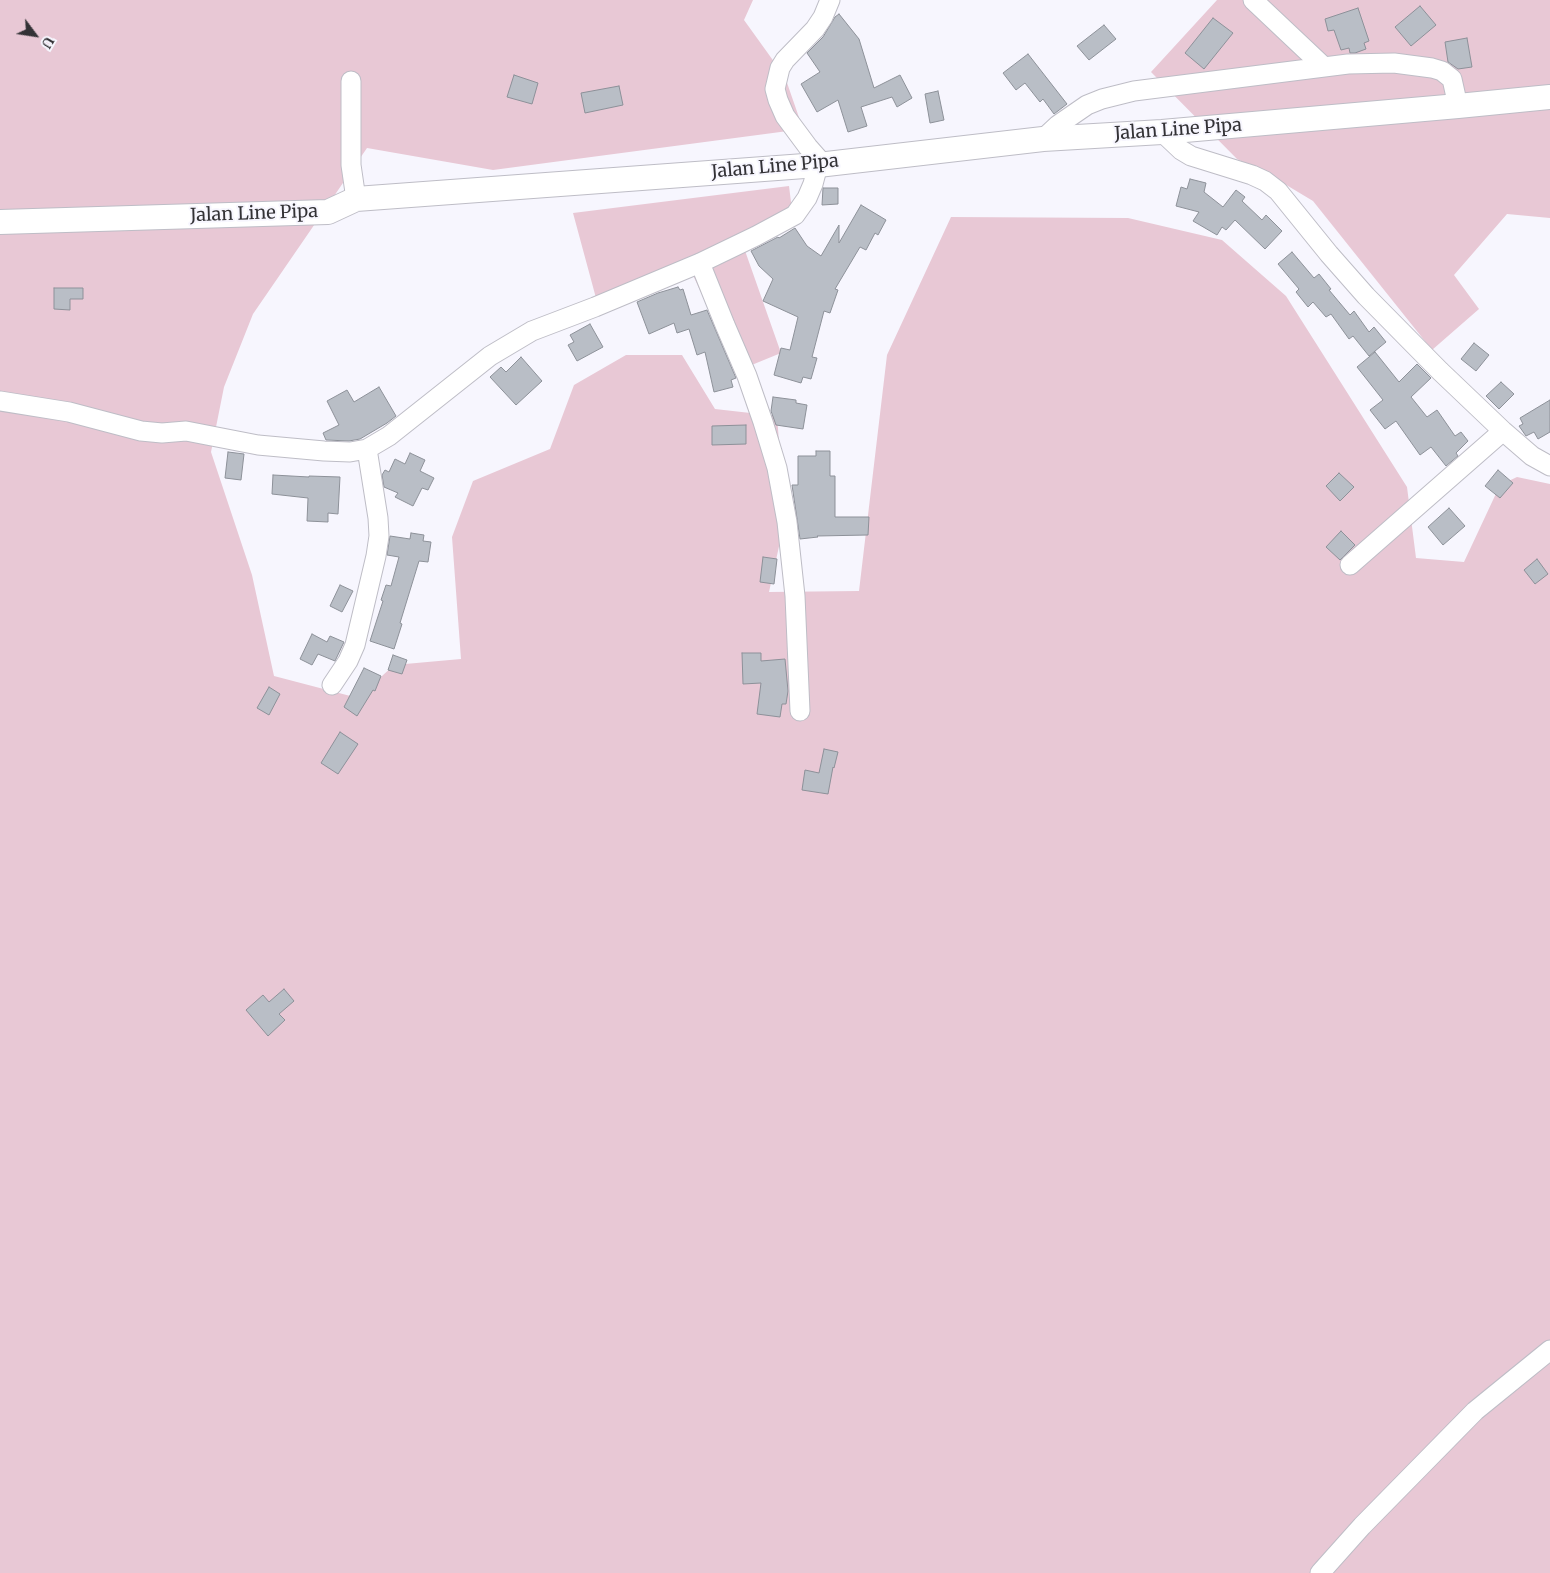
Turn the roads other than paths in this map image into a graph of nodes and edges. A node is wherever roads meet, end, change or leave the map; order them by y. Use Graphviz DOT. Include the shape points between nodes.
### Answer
graph roads {
  1 [pos="830,0"];
  2 [pos="1253,0"];
  3 [pos="1324,67"];
  4 [pos="351,82"];
  5 [pos="1550,97"];
  6 [pos="1458,106"];
  7 [pos="1162,132"];
  8 [pos="1043,139"];
  9 [pos="820,164"];
  10 [pos="356,199"];
  11 [pos="0,222"];
  12 [pos="700,263"];
  13 [pos="0,401"];
  14 [pos="1503,431"];
  15 [pos="367,449"];
  16 [pos="1550,466"];
  17 [pos="1350,565"];
  18 [pos="332,685"];
  19 [pos="800,711"];
  20 [pos="1550,1350"];
  21 [pos="1320,1573"];
  1 -- 9 [label="street" via="815,29 780,68 775,89 785,116"];
  2 -- 3 [label="street"];
  3 -- 6 [label="street" via="1370,62 1432,68 1452,79"];
  3 -- 8 [label="street" via="1134,91 1110,97 1086,105"];
  4 -- 10 [label="street" via="351,165"];
  5 -- 6 [label="main road, Jalan Line Pipa"];
  6 -- 7 [label="main road, Jalan Line Pipa"];
  7 -- 8 [label="main road, Jalan Line Pipa"];
  7 -- 14 [label="street" via="1191,156 1252,175 1278,191 1366,296"];
  8 -- 9 [label="main road, Jalan Line Pipa"];
  9 -- 10 [label="main road, Jalan Line Pipa"];
  9 -- 12 [label="street" via="807,198 795,215"];
  10 -- 11 [label="main road, Jalan Line Pipa" via="328,212"];
  12 -- 15 [label="street" via="532,331 490,356 389,436"];
  12 -- 19 [label="street" via="747,376 777,468 796,596"];
  13 -- 15 [label="street" via="69,412 141,431 186,430 258,445 324,451"];
  14 -- 16 [label="street" via="1532,456"];
  14 -- 17 [label="street"];
  15 -- 18 [label="street" via="379,536 355,645"];
  20 -- 21 [label="street" via="1475,1410"];
}
